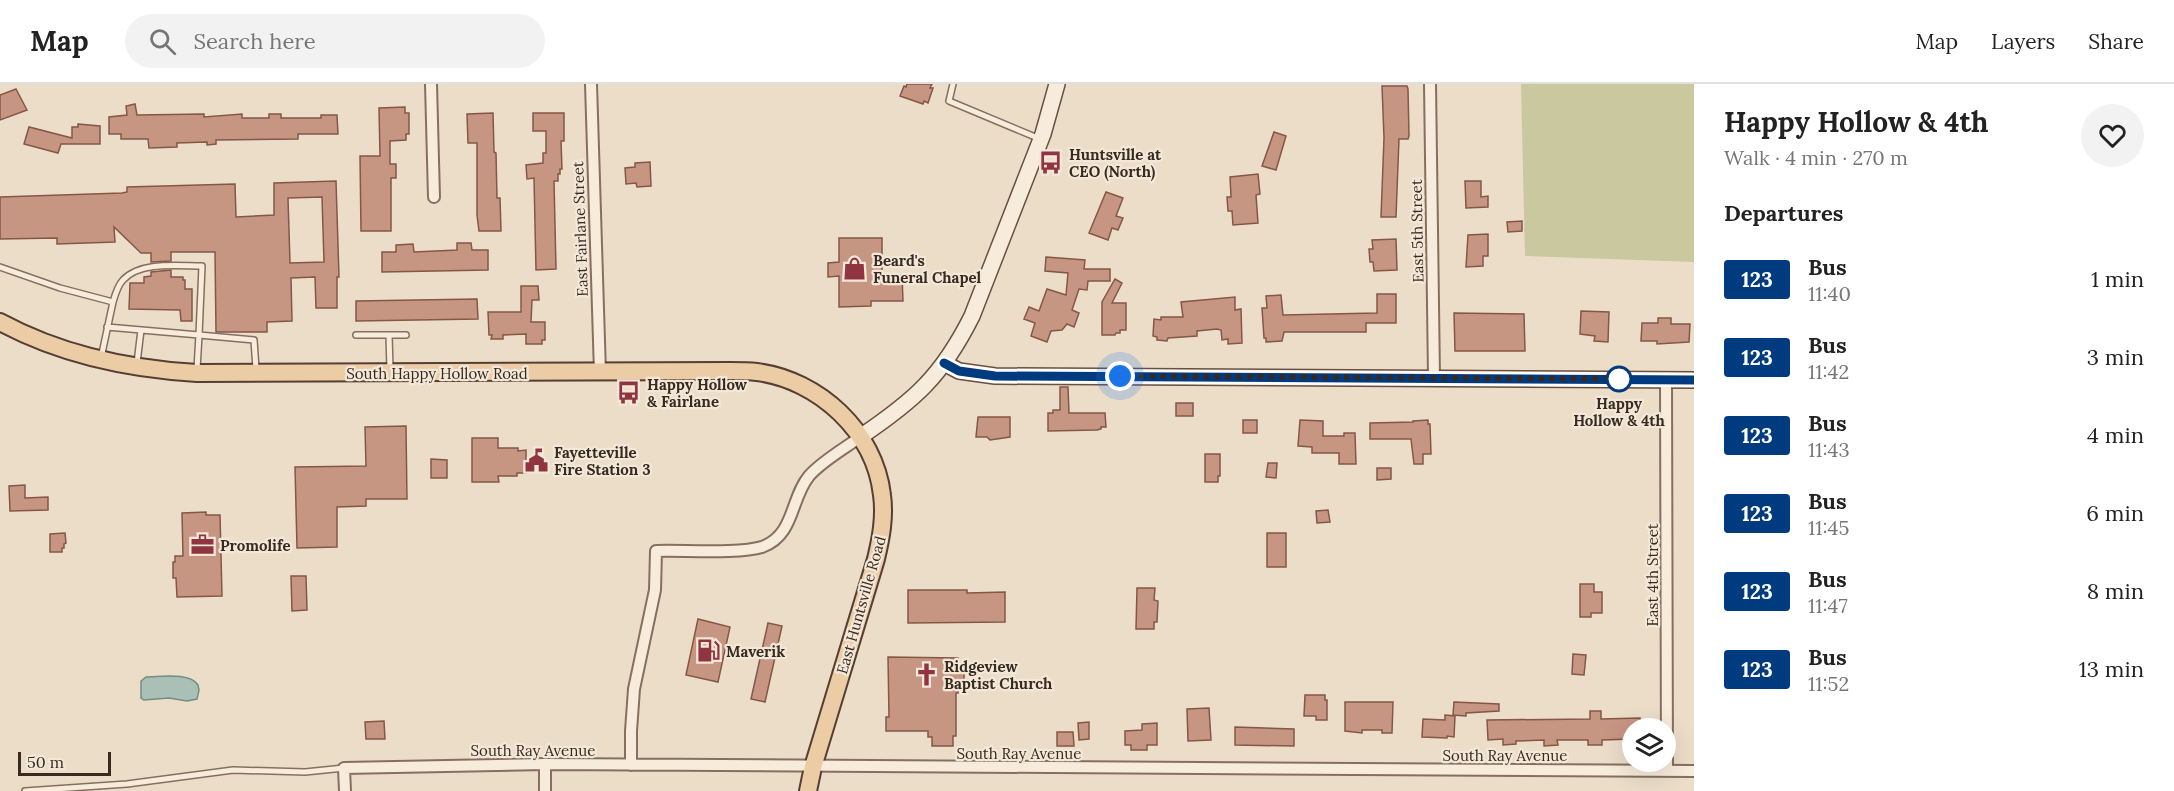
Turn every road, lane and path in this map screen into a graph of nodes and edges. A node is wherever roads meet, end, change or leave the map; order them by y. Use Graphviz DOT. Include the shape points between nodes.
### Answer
graph roads {
  1 [pos="431,84"];
  2 [pos="591,84"];
  3 [pos="954,84"];
  4 [pos="1057,84"];
  5 [pos="1430,84"];
  6 [pos="1041,139"];
  7 [pos="434,197"];
  8 [pos="0,267"];
  9 [pos="112,302"];
  10 [pos="0,322"];
  11 [pos="107,327"];
  12 [pos="141,330"];
  13 [pos="199,335"];
  14 [pos="356,335"];
  15 [pos="389,335"];
  16 [pos="406,335"];
  17 [pos="101,360"];
  18 [pos="944,363"];
  19 [pos="137,368"];
  20 [pos="600,372"];
  21 [pos="256,373"];
  22 [pos="390,373"];
  23 [pos="196,374"];
  24 [pos="1434,377"];
  25 [pos="1666,380"];
  26 [pos="1694,380"];
  27 [pos="861,437"];
  28 [pos="1667,718"];
  29 [pos="545,764"];
  30 [pos="631,765"];
  31 [pos="813,767"];
  32 [pos="344,768"];
  33 [pos="1622,770"];
  34 [pos="1676,770"];
  35 [pos="1694,771"];
  36 [pos="25,791"];
  37 [pos="345,791"];
  38 [pos="545,791"];
  39 [pos="808,791"];
  1 -- 7 [label="street"];
  2 -- 20 [label="street, East Fairlane Street"];
  3 -- 6 [label="lane" via="949,101"];
  4 -- 6 [label="street"];
  5 -- 24 [label="street, East 5th Street"];
  6 -- 18 [label="street" via="972,316"];
  8 -- 9 [label="lane"];
  9 -- 11 [label="lane"];
  9 -- 13 [label="lane" via="122,280 132,273 146,268 202,266"];
  10 -- 17 [label="main road, South Happy Hollow Road" via="48,344"];
  11 -- 12 [label="lane"];
  11 -- 17 [label="lane"];
  12 -- 13 [label="lane"];
  12 -- 19 [label="lane"];
  13 -- 21 [label="lane" via="254,340"];
  13 -- 23 [label="lane"];
  14 -- 15 [label="lane"];
  15 -- 16 [label="lane"];
  15 -- 22 [label="lane"];
  17 -- 19 [label="main road, South Happy Hollow Road"];
  18 -- 24 [label="street" via="959,371 995,376"];
  18 -- 27 [label="street" via="908,404"];
  19 -- 23 [label="main road, South Happy Hollow Road"];
  20 -- 22 [label="main road, South Happy Hollow Road"];
  20 -- 27 [label="main road, South Happy Hollow Road" via="758,372 810,389 845,417"];
  21 -- 22 [label="main road, South Happy Hollow Road"];
  21 -- 23 [label="main road, South Happy Hollow Road"];
  24 -- 25 [label="street"];
  25 -- 26 [label="street"];
  25 -- 28 [label="street, East 4th Street"];
  27 -- 30 [label="street" via="809,477 788,525 780,536 762,546 740,550 656,550 655,590 633,700"];
  27 -- 31 [label="main road, East Huntsville Road" via="876,468 882,494 882,533"];
  29 -- 30 [label="street, South Ray Avenue"];
  29 -- 32 [label="street, South Ray Avenue"];
  29 -- 38 [label="street"];
  30 -- 31 [label="street, South Ray Avenue"];
  31 -- 33 [label="street, South Ray Avenue"];
  31 -- 39 [label="main road, East Huntsville Road"];
  32 -- 36 [label="lane" via="305,772 233,770"];
  32 -- 37 [label="street"];
  34 -- 35 [label="street, South Ray Avenue"];
}
